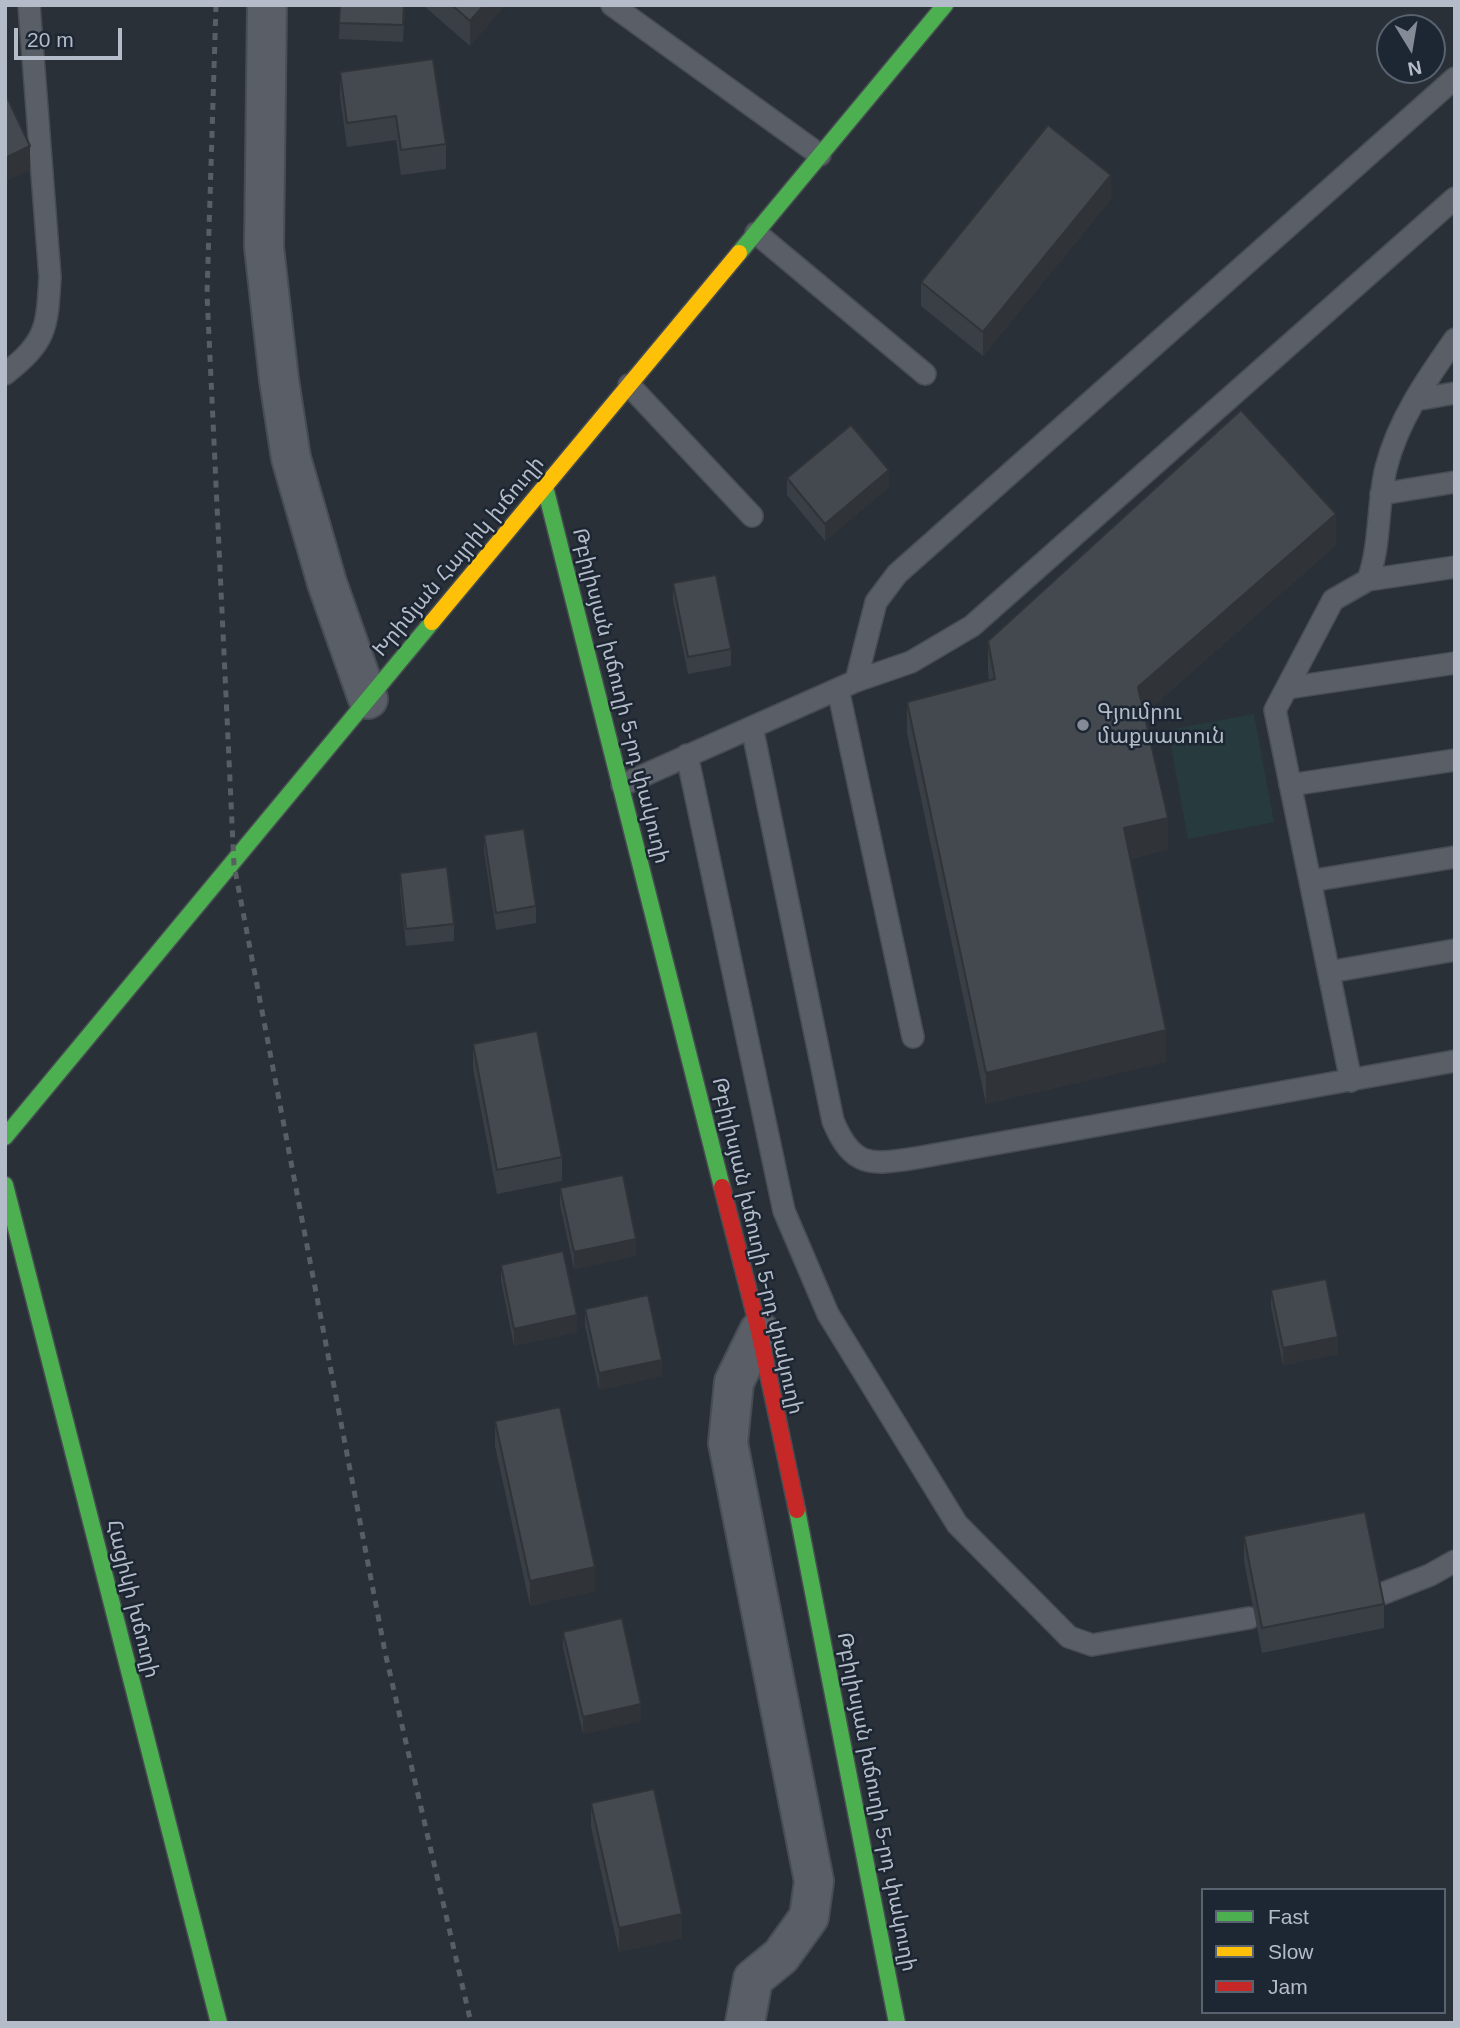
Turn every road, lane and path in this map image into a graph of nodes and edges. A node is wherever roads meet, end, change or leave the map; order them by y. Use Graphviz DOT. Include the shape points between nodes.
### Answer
graph roads {
  1 [pos="29,5"];
  2 [pos="267,5"];
  3 [pos="612,5"];
  4 [pos="945,5"];
  5 [pos="1455,78"];
  6 [pos="820,155"];
  7 [pos="1455,198"];
  8 [pos="756,233"];
  9 [pos="1455,339"];
  10 [pos="5,374"];
  11 [pos="925,374"];
  12 [pos="629,385"];
  13 [pos="1455,393"];
  14 [pos="1415,400"];
  15 [pos="1455,482"];
  16 [pos="545,487"];
  17 [pos="1381,494"];
  18 [pos="752,516"];
  19 [pos="1455,567"];
  20 [pos="1368,580"];
  21 [pos="1455,663"];
  22 [pos="847,685"];
  23 [pos="1287,688"];
  24 [pos="369,699"];
  25 [pos="752,727"];
  26 [pos="687,755"];
  27 [pos="1455,760"];
  28 [pos="622,785"];
  29 [pos="1290,785"];
  30 [pos="1455,857"];
  31 [pos="1310,881"];
  32 [pos="1455,950"];
  33 [pos="1329,972"];
  34 [pos="913,1037"];
  35 [pos="1455,1061"];
  36 [pos="1351,1081"];
  37 [pos="5,1137"];
  38 [pos="5,1185"];
  39 [pos="759,1331"];
  40 [pos="1455,1561"];
  41 [pos="1384,1593"];
  42 [pos="1249,1618"];
  43 [pos="219,2023"];
  44 [pos="745,2023"];
  45 [pos="897,2023"];
  1 -- 10 [label="lane" via="50,288 47,321 32,352"];
  2 -- 24 [label="street" via="264,247 290,458 327,583"];
  3 -- 6 [label="lane"];
  4 -- 6 [label="main road, Խրիմյան Հայրիկ խճուղի"];
  5 -- 22 [label="lane" via="897,574 876,602"];
  6 -- 8 [label="main road, Խրիմյան Հայրիկ խճուղի"];
  7 -- 22 [label="lane" via="972,626 911,662"];
  8 -- 11 [label="lane"];
  8 -- 12 [label="main road, Խրիմյան Հայրիկ խճուղի"];
  9 -- 14 [label="lane"];
  12 -- 16 [label="main road, Խրիմյան Հայրիկ խճուղի"];
  12 -- 18 [label="lane"];
  13 -- 14 [label="lane"];
  14 -- 17 [label="lane" via="1390,456"];
  15 -- 17 [label="lane"];
  16 -- 24 [label="main road, Խրիմյան Հայրիկ խճուղի"];
  16 -- 28 [label="main road, Թբիլիսյան խճուղի 5-րդ փակուղի"];
  17 -- 20 [label="lane" via="1376,558"];
  19 -- 20 [label="lane"];
  20 -- 23 [label="lane" via="1333,600"];
  21 -- 23 [label="lane"];
  22 -- 25 [label="lane"];
  22 -- 34 [label="lane"];
  23 -- 29 [label="lane" via="1275,710"];
  24 -- 37 [label="main road, Խրիմյան Հայրիկ խճուղի"];
  25 -- 26 [label="lane"];
  25 -- 36 [label="lane" via="833,1121 842,1143 859,1159 877,1164"];
  26 -- 28 [label="lane"];
  26 -- 42 [label="lane" via="785,1211 828,1314 957,1524 1069,1637 1092,1645"];
  27 -- 29 [label="lane"];
  28 -- 39 [label="main road, Թբիլիսյան խճուղի 5-րդ փակուղի"];
  29 -- 31 [label="lane"];
  30 -- 31 [label="lane"];
  31 -- 33 [label="lane"];
  32 -- 33 [label="lane"];
  33 -- 36 [label="lane"];
  35 -- 36 [label="lane"];
  38 -- 43 [label="main road, Հացիկի խճուղի"];
  39 -- 44 [label="street" via="734,1382 728,1443 814,1881 809,1917 781,1956 753,1979"];
  39 -- 45 [label="main road, Թբիլիսյան խճուղի 5-րդ փակուղի"];
  40 -- 41 [label="lane"];
}
